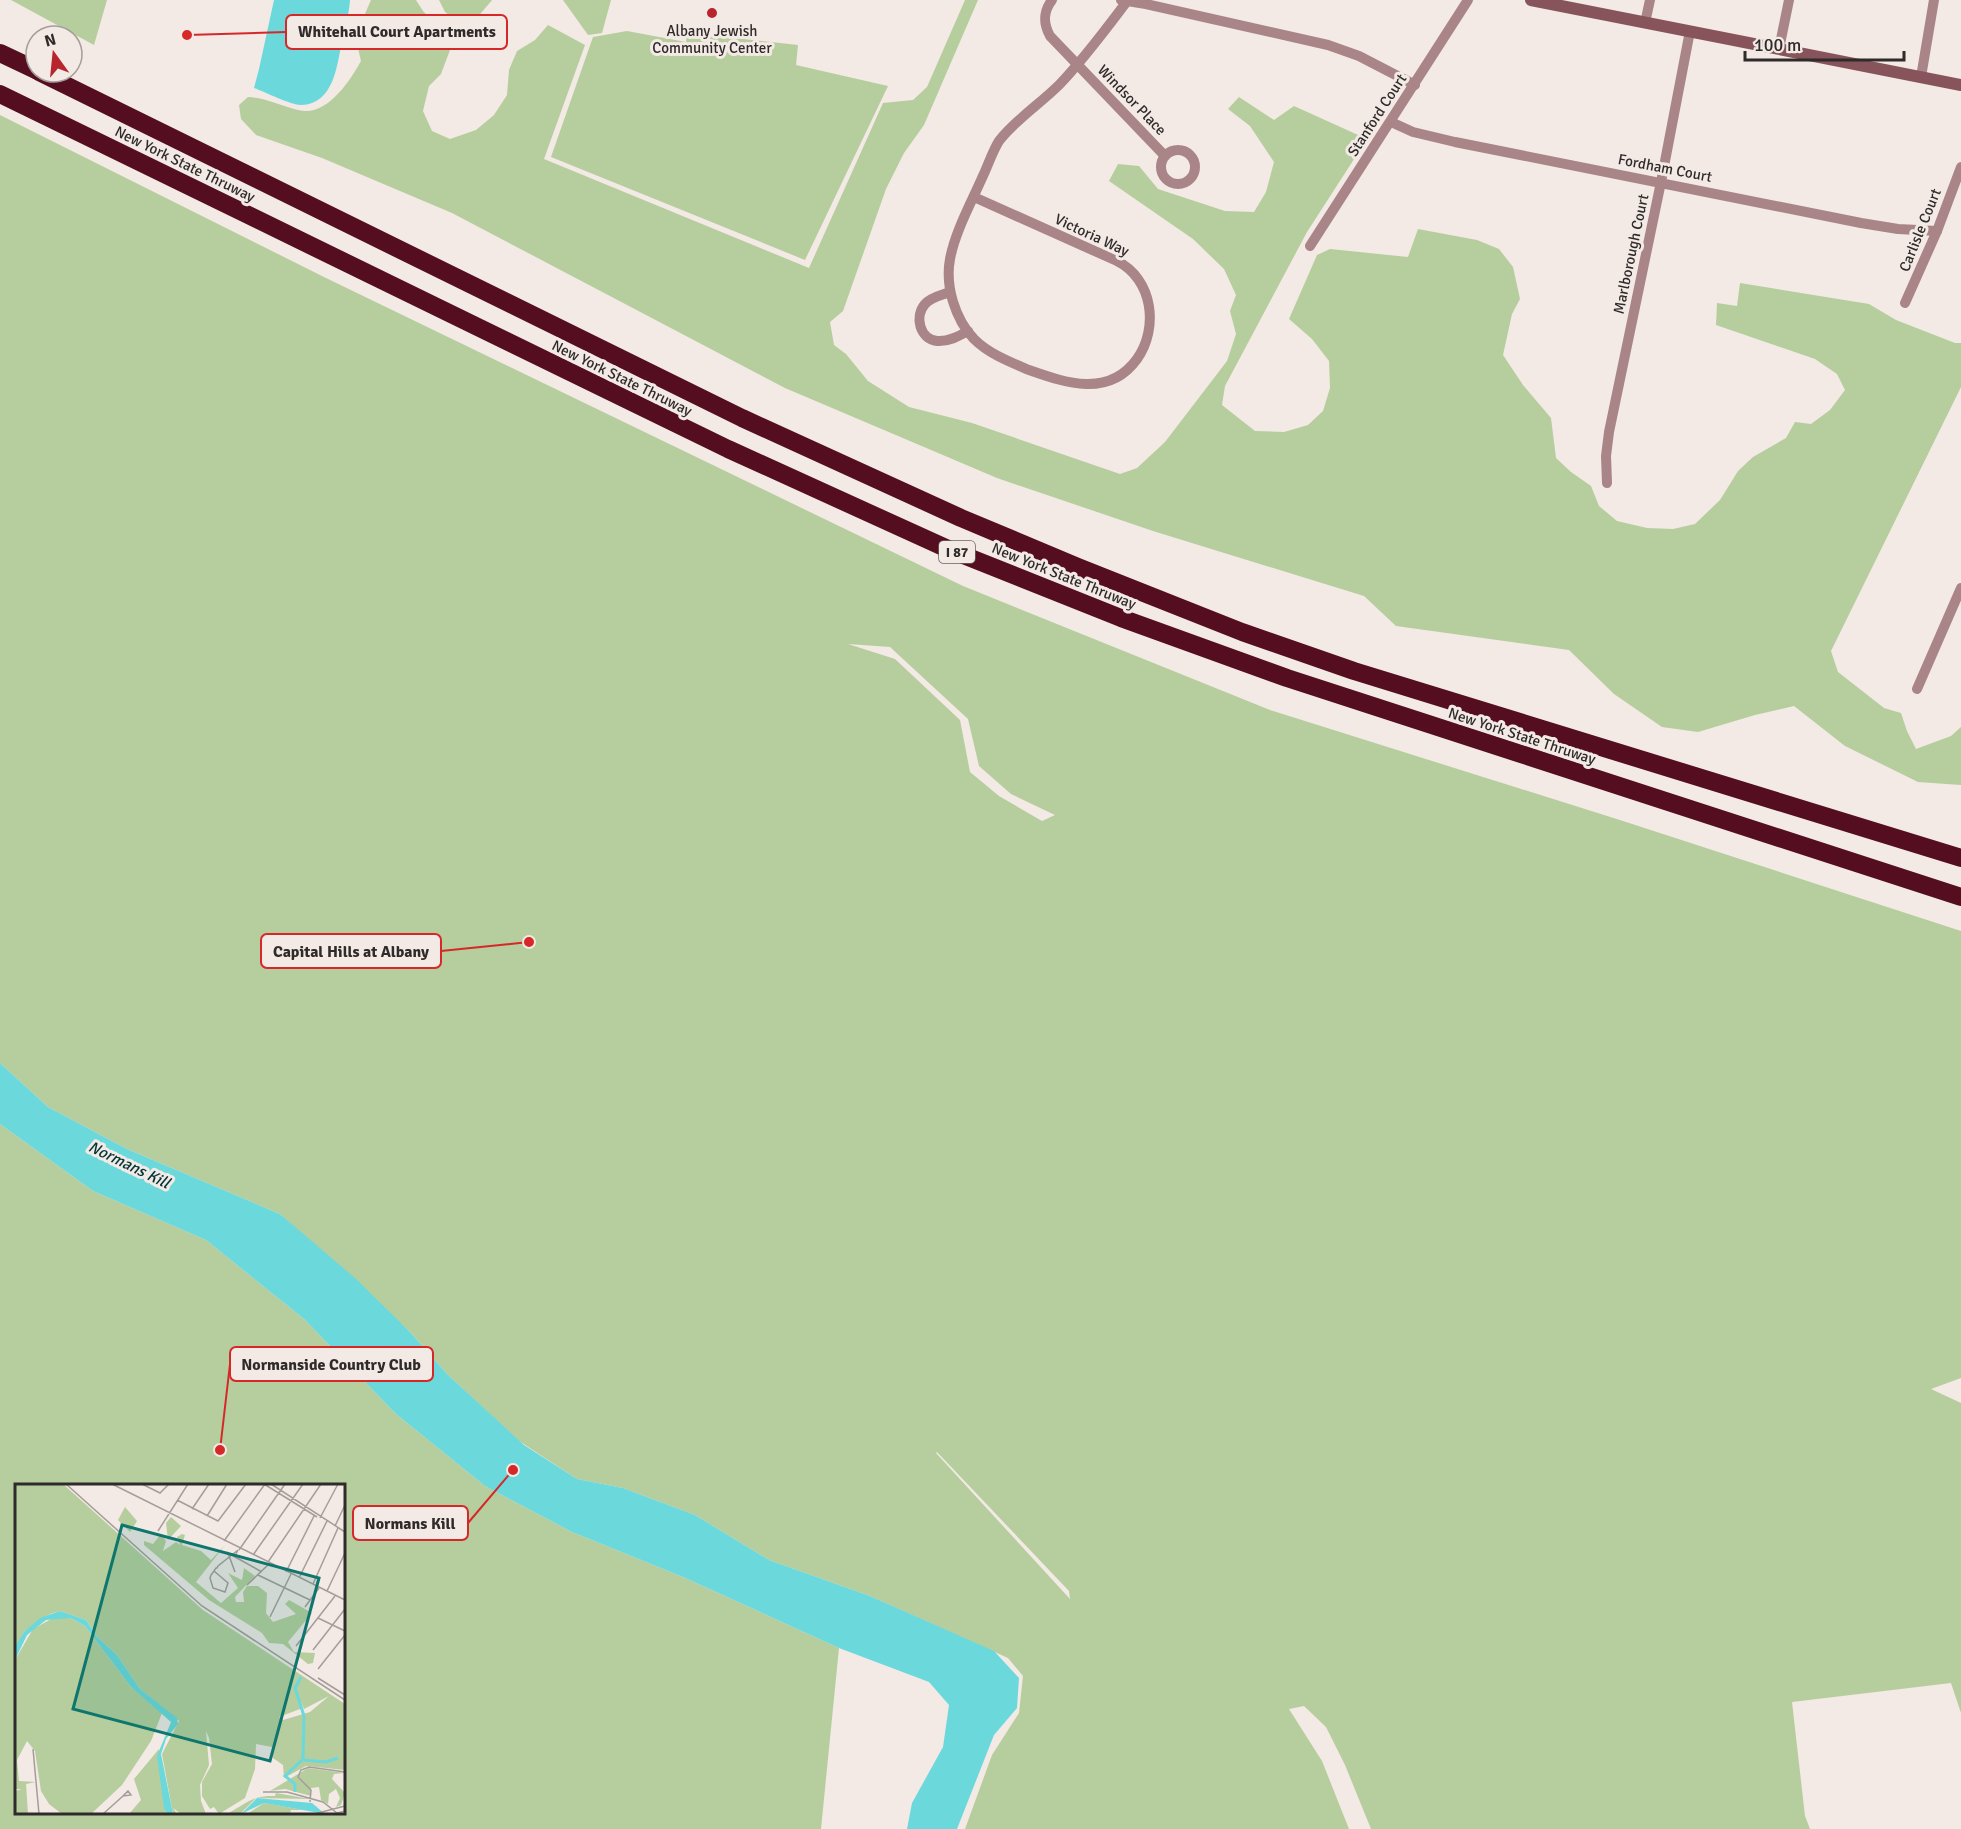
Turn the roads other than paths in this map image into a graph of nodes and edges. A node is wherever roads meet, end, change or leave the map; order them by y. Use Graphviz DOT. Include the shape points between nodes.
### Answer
graph roads {
  1 [pos="1052,0"];
  2 [pos="1125,0"];
  3 [pos="1468,0"];
  4 [pos="1531,0"];
  5 [pos="1650,0"];
  6 [pos="1789,0"];
  7 [pos="1934,0"];
  8 [pos="1646,23"];
  9 [pos="1690,32"];
  10 [pos="1779,49"];
  11 [pos="0,53"];
  12 [pos="24,64"];
  13 [pos="1077,64"];
  14 [pos="1921,77"];
  15 [pos="64,84"];
  16 [pos="1415,85"];
  17 [pos="1961,85"];
  18 [pos="0,94"];
  19 [pos="1391,122"];
  20 [pos="1165,156"];
  21 [pos="1961,167"];
  22 [pos="1661,182"];
  23 [pos="974,197"];
  24 [pos="1937,231"];
  25 [pos="1310,246"];
  26 [pos="950,292"];
  27 [pos="1905,303"];
  28 [pos="968,331"];
  29 [pos="1607,483"];
  30 [pos="1961,588"];
  31 [pos="1917,689"];
  32 [pos="1961,858"];
  33 [pos="1961,897"];
  1 -- 13 [label="street, Windsor Place" via="1045,14 1046,28"];
  2 -- 13 [label="street, Victoria Way"];
  2 -- 16 [label="street" via="1328,45 1371,61"];
  3 -- 16 [label="street, Stanford Court"];
  4 -- 8 [label="street"];
  5 -- 8 [label="street"];
  6 -- 10 [label="street"];
  7 -- 14 [label="street"];
  8 -- 9 [label="street"];
  9 -- 10 [label="street"];
  9 -- 22 [label="street, Marlborough Court"];
  10 -- 14 [label="street"];
  11 -- 12 [label="highway, New York State Thruway / I 87"];
  13 -- 20 [label="street, Windsor Place"];
  13 -- 23 [label="street, Victoria Way" via="1001,139"];
  14 -- 17 [label="street"];
  15 -- 32 [label="highway, New York State Thruway / I 87" via="742,418 961,519 1088,572 1354,671"];
  16 -- 19 [label="street, Stanford Court"];
  18 -- 33 [label="highway, New York State Thruway / I 87" via="728,449 1007,573 1335,694"];
  19 -- 22 [label="street, Fordham Court" via="1455,142"];
  19 -- 25 [label="street, Stanford Court"];
  21 -- 24 [label="street, Carlisle Court"];
  22 -- 24 [label="street, Fordham Court" via="1861,223"];
  22 -- 29 [label="street, Marlborough Court" via="1609,432"];
  23 -- 26 [label="street, Victoria Way" via="951,252"];
  23 -- 28 [label="street, Victoria Way" via="1126,267 1145,291 1150,326 1143,351 1130,368 1110,380 1085,385 1053,379 1002,358"];
  24 -- 27 [label="street, Carlisle Court"];
  26 -- 28 [label="street, Victoria Way"];
  26 -- 28 [label="street" via="925,304 920,315 922,330 938,341"];
  30 -- 31 [label="street"];
}
